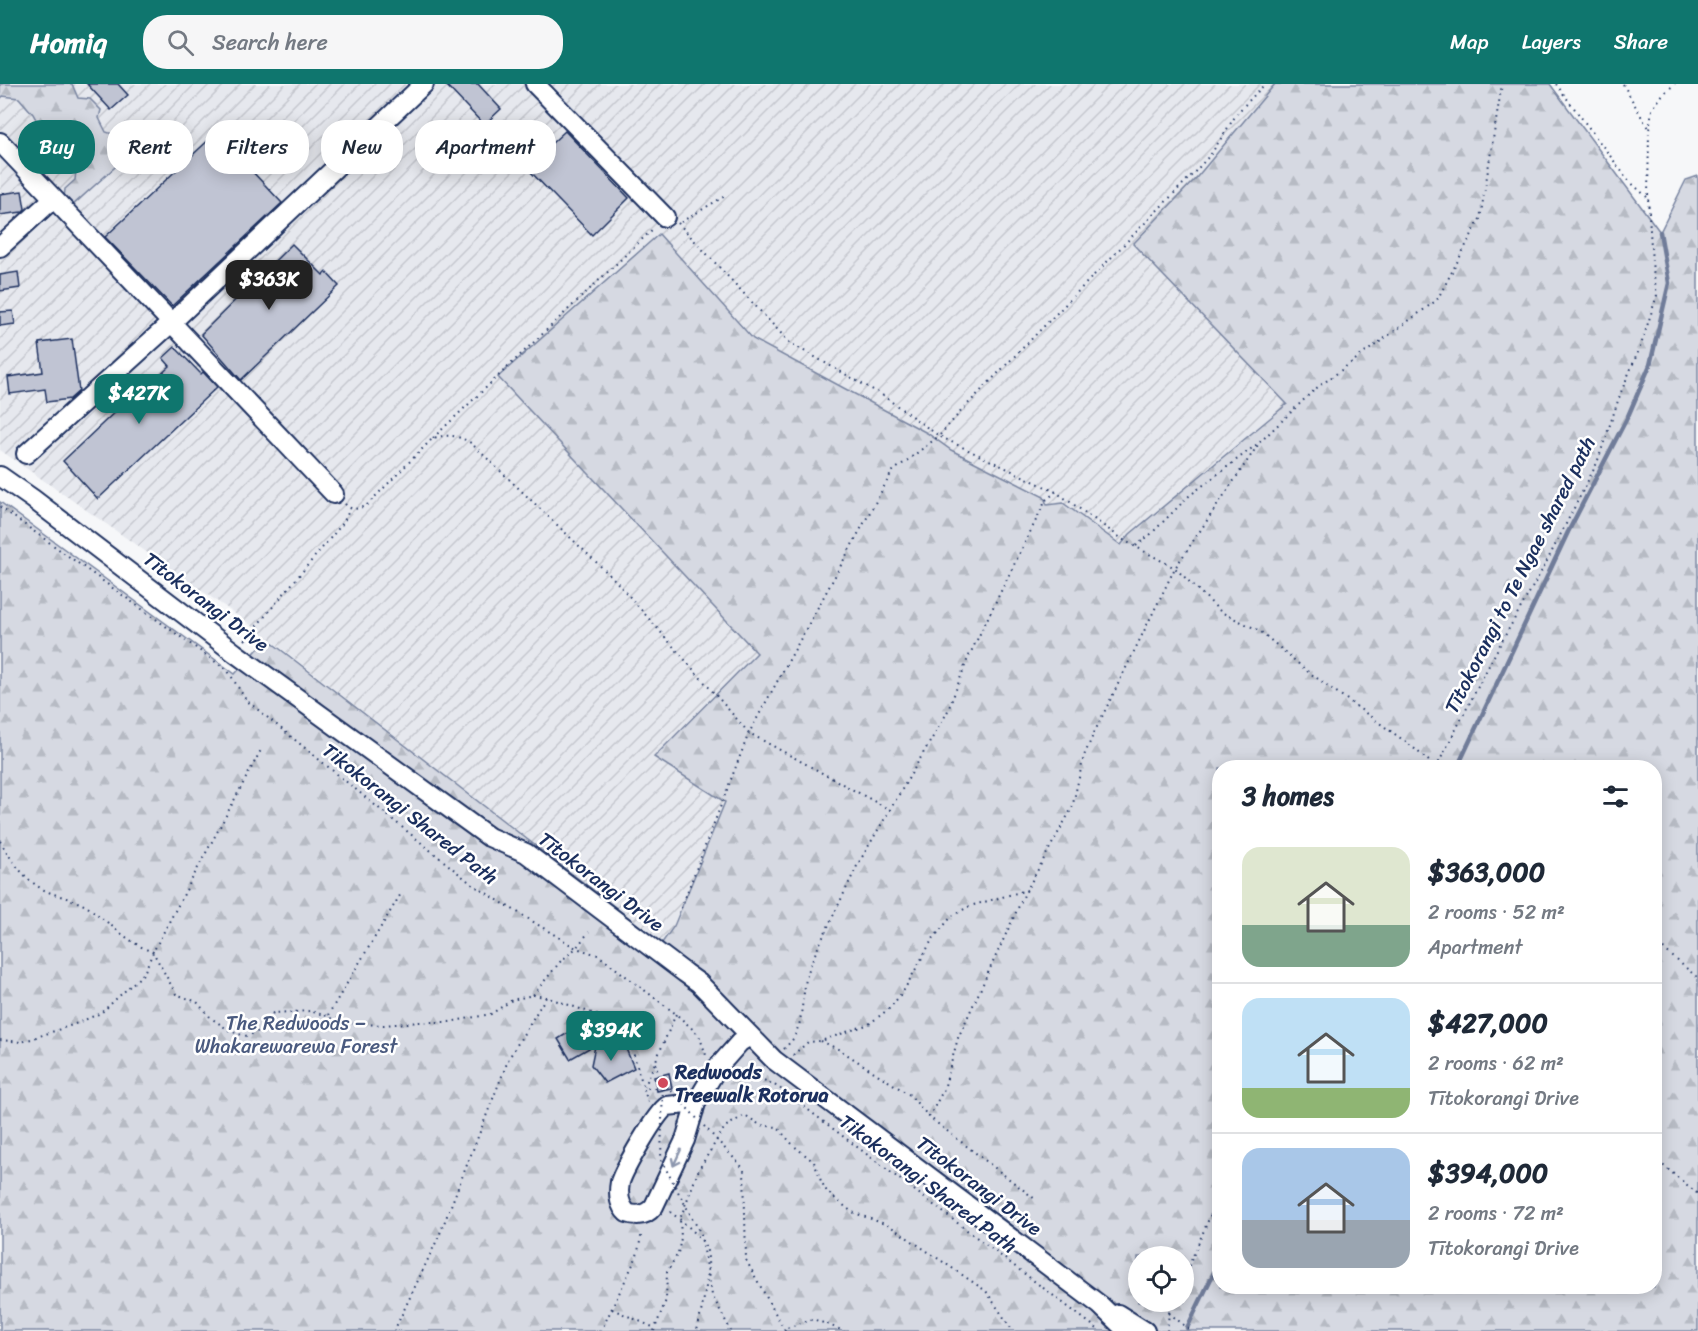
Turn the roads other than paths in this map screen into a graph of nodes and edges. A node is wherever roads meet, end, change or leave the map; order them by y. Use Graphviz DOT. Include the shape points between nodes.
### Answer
graph roads {
  1 [pos="424,84"];
  2 [pos="535,84"];
  3 [pos="0,142"];
  4 [pos="53,199"];
  5 [pos="672,220"];
  6 [pos="0,247"];
  7 [pos="171,322"];
  8 [pos="26,454"];
  9 [pos="0,476"];
  10 [pos="334,494"];
  11 [pos="750,1036"];
  12 [pos="696,1103"];
  13 [pos="1100,1305"];
  14 [pos="1127,1331"];
  15 [pos="1145,1331"];
  1 -- 7 [label="street"];
  2 -- 5 [label="street"];
  3 -- 4 [label="street"];
  4 -- 6 [label="street"];
  4 -- 7 [label="street"];
  7 -- 8 [label="street"];
  7 -- 10 [label="street"];
  9 -- 11 [label="street, Tītokorangi Drive" via="489,837 526,853 699,983"];
  11 -- 12 [label="street" via="717,1068"];
  11 -- 13 [label="street, Tītokorangi Drive" via="778,1063"];
  12 -- 12 [label="street, one-way" via="685,1140 650,1208 632,1215 624,1210 620,1199 621,1179 661,1111 667,1106"];
  13 -- 14 [label="street, Tītokorangi Drive"];
  13 -- 15 [label="street, Tītokorangi Drive"];
}
